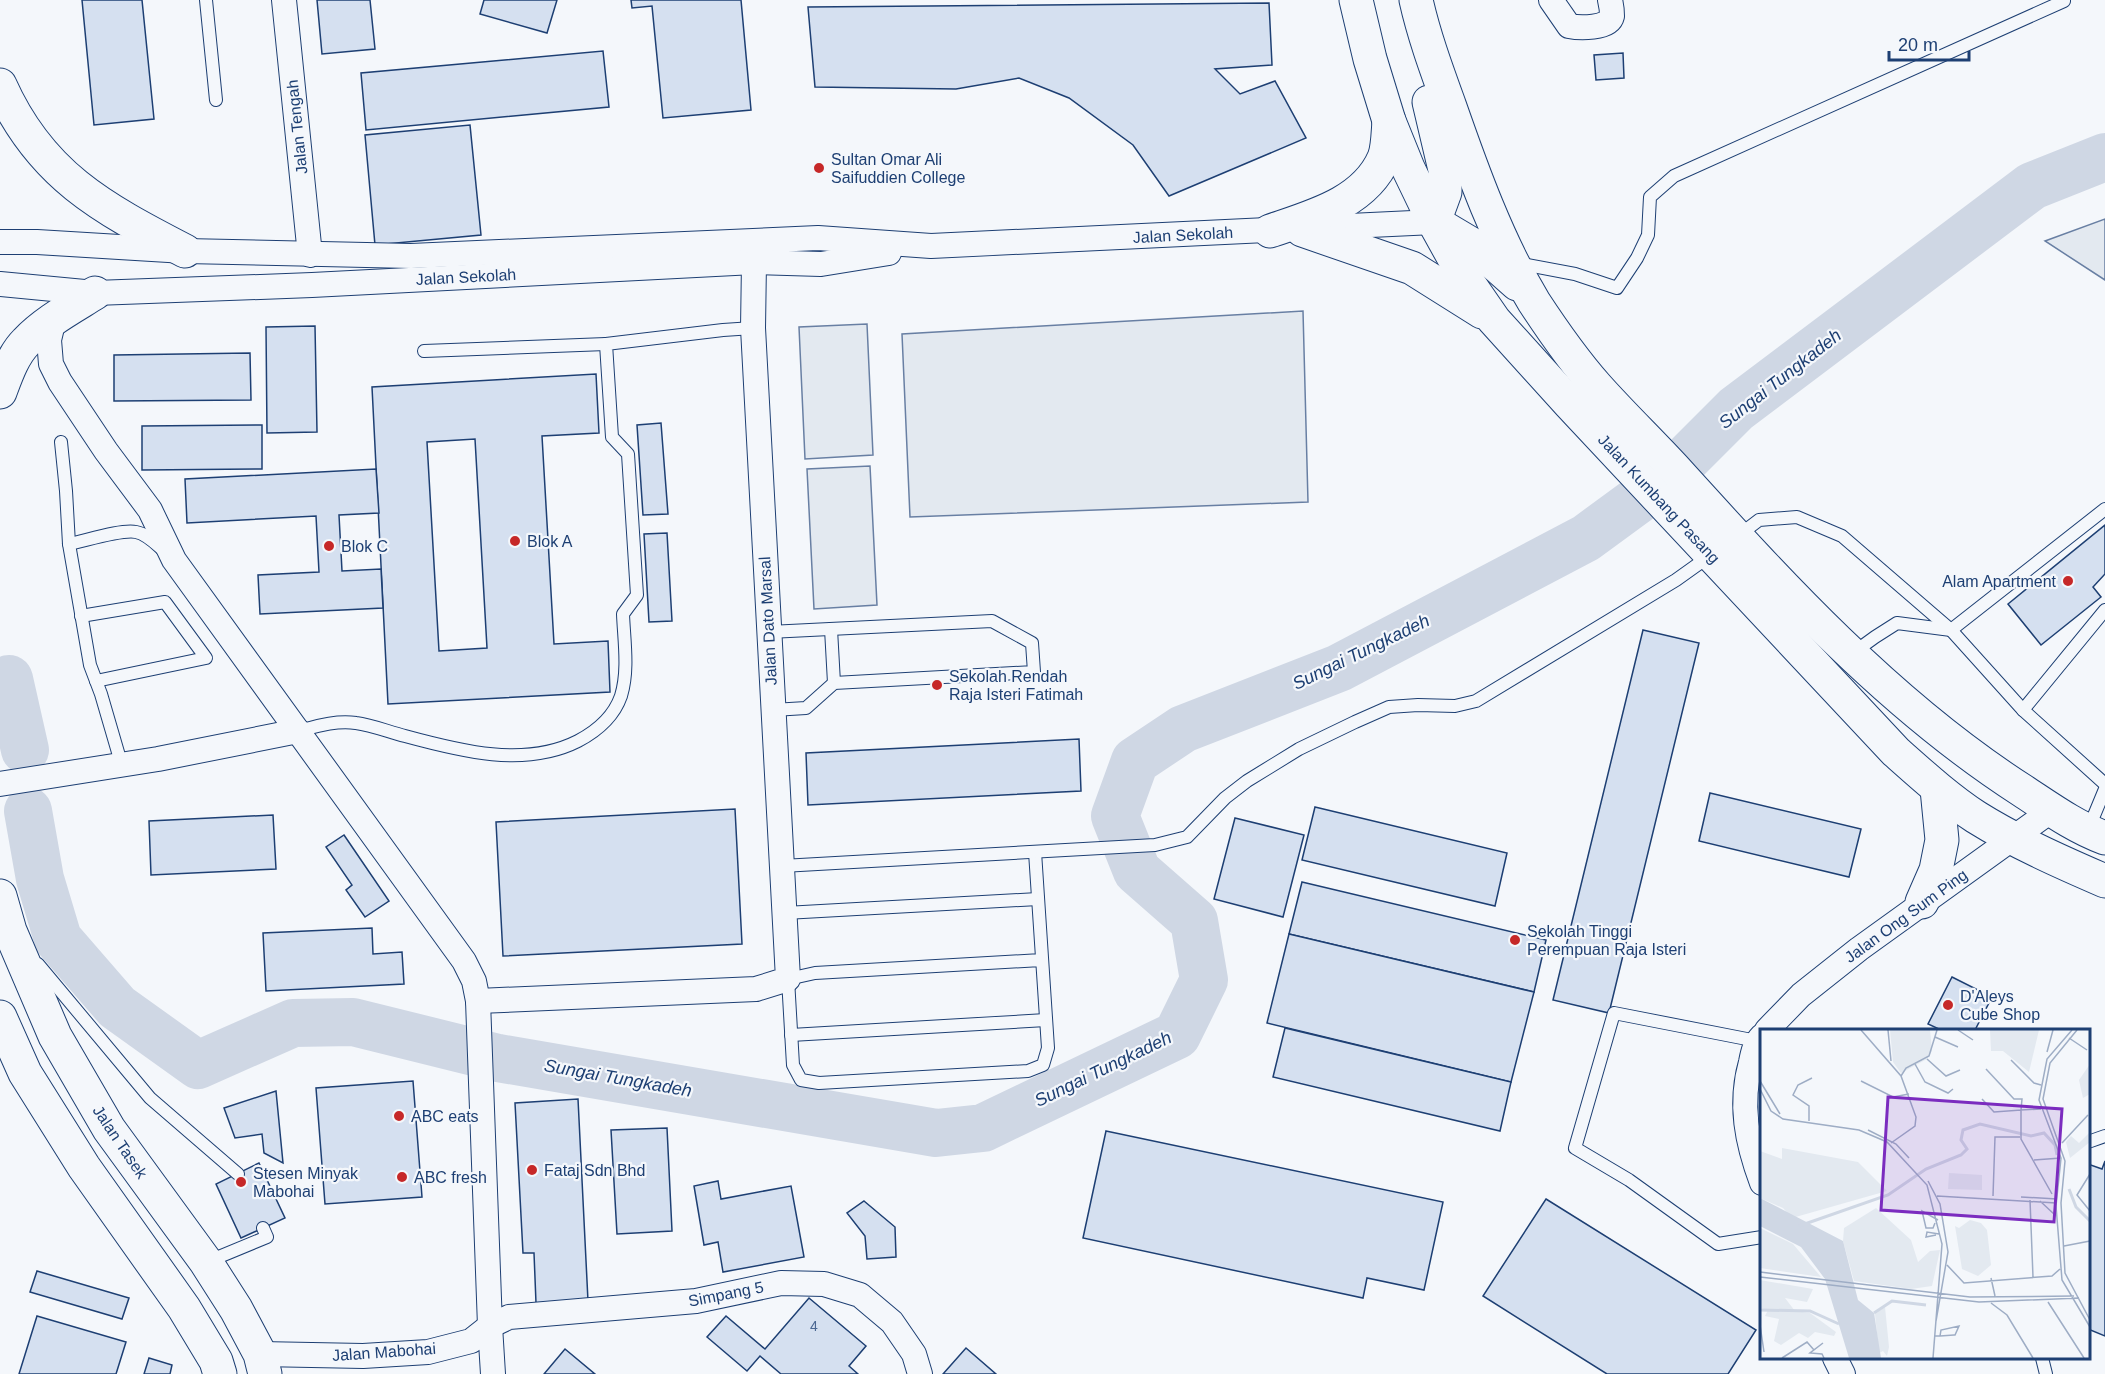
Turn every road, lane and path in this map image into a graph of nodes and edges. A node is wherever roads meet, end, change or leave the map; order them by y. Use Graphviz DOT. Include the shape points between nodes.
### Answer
graph roads {
  1 [pos="207,0"];
  2 [pos="284,0"];
  3 [pos="1356,0"];
  4 [pos="1551,0"];
  5 [pos="1610,0"];
  6 [pos="2064,1"];
  7 [pos="1419,14"];
  8 [pos="0,85"];
  9 [pos="216,100"];
  10 [pos="1389,121"];
  11 [pos="1434,222"];
  12 [pos="1302,230"];
  13 [pos="1270,231"];
  14 [pos="0,242"];
  15 [pos="931,246"];
  16 [pos="185,251"];
  17 [pos="309,255"];
  18 [pos="754,262"];
  19 [pos="1513,262"];
  20 [pos="0,284"];
  21 [pos="95,293"];
  22 [pos="1534,301"];
  23 [pos="54,318"];
  24 [pos="1494,320"];
  25 [pos="753,328"];
  26 [pos="606,344"];
  27 [pos="424,351"];
  28 [pos="0,392"];
  29 [pos="61,442"];
  30 [pos="2105,509"];
  31 [pos="1715,536"];
  32 [pos="69,544"];
  33 [pos="174,560"];
  34 [pos="2105,610"];
  35 [pos="81,616"];
  36 [pos="831,629"];
  37 [pos="1951,630"];
  38 [pos="769,632"];
  39 [pos="1852,654"];
  40 [pos="96,681"];
  41 [pos="834,683"];
  42 [pos="773,710"];
  43 [pos="2023,710"];
  44 [pos="298,731"];
  45 [pos="122,766"];
  46 [pos="0,784"];
  47 [pos="2105,784"];
  48 [pos="1937,789"];
  49 [pos="2105,789"];
  50 [pos="2052,810"];
  51 [pos="2096,835"];
  52 [pos="2013,838"];
  53 [pos="1035,852"];
  54 [pos="782,866"];
  55 [pos="2105,881"];
  56 [pos="0,896"];
  57 [pos="1038,899"];
  58 [pos="1922,902"];
  59 [pos="785,913"];
  60 [pos="10,931"];
  61 [pos="1041,960"];
  62 [pos="788,980"];
  63 [pos="478,1001"];
  64 [pos="0,1017"];
  65 [pos="1046,1020"];
  66 [pos="1768,1029"];
  67 [pos="791,1035"];
  68 [pos="1760,1036"];
  69 [pos="1760,1041"];
  70 [pos="2105,1136"];
  71 [pos="2090,1141"];
  72 [pos="238,1174"];
  73 [pos="1760,1180"];
  74 [pos="263,1228"];
  75 [pos="1760,1237"];
  76 [pos="206,1262"];
  77 [pos="490,1326"];
  78 [pos="1836,1359"];
  79 [pos="2042,1359"];
  80 [pos="262,1364"];
  81 [pos="215,1368"];
  82 [pos="493,1374"];
  83 [pos="920,1374"];
  84 [pos="1843,1374"];
  85 [pos="2046,1374"];
  1 -- 9 [label="lane"];
  2 -- 17 [label="street, Jalan Tengah"];
  3 -- 10 [label="main road, Jalan Kumbang Pasang"];
  4 -- 5 [label="street" via="1569,26 1578,27 1608,21 1612,15"];
  6 -- 19 [label="lane" via="1674,176 1650,197 1648,235 1617,288 1575,274"];
  7 -- 11 [label="main road" via="1426,87 1444,170 1445,192"];
  7 -- 19 [label="main road, Jalan Kumbang Pasang" via="1461,139"];
  8 -- 16 [label="main road" via="20,124 68,180 118,216"];
  10 -- 11 [label="main road, Jalan Kumbang Pasang"];
  10 -- 13 [label="main road" via="1385,157 1369,181 1349,199"];
  11 -- 12 [label="street, Jalan Sekolah"];
  11 -- 22 [label="main road" via="1473,245"];
  11 -- 24 [label="main road, Jalan Kumbang Pasang"];
  12 -- 13 [label="street, Jalan Sekolah"];
  12 -- 24 [label="main road" via="1412,268"];
  13 -- 15 [label="street, Jalan Sekolah"];
  14 -- 16 [label="street, Jalan Sekolah"];
  15 -- 17 [label="street, Jalan Sekolah" via="818,238 411,256"];
  15 -- 18 [label="street, Jalan Sekolah" via="821,264"];
  16 -- 17 [label="street, Jalan Sekolah"];
  18 -- 21 [label="street, Jalan Sekolah"];
  18 -- 25 [label="street, Jalan Dato Marsal"];
  19 -- 22 [label="main road, Jalan Kumbang Pasang"];
  20 -- 21 [label="street, Jalan Sekolah"];
  21 -- 23 [label="main road"];
  22 -- 31 [label="main road, Jalan Kumbang Pasang" via="1595,386 1636,426"];
  23 -- 28 [label="main road" via="25,343"];
  23 -- 33 [label="street" via="49,340 51,364 106,451 150,510"];
  24 -- 31 [label="main road, Jalan Kumbang Pasang" via="1611,447"];
  25 -- 26 [label="lane"];
  25 -- 38 [label="street, Jalan Dato Marsal"];
  26 -- 27 [label="lane"];
  26 -- 44 [label="lane" via="612,436 628,454 637,595 623,614 625,678 621,698 610,717 589,735 561,749 535,754 486,754 356,723 332,723"];
  29 -- 32 [label="lane"];
  30 -- 37 [label="lane"];
  31 -- 37 [label="lane" via="1759,520 1797,517 1842,536"];
  31 -- 39 [label="main road, Jalan Kumbang Pasang" via="1795,598"];
  31 -- 48 [label="main road, Jalan Kumbang Pasang" via="1896,752"];
  31 -- 53 [label="lane" via="1676,580 1476,701 1455,706 1389,707 1355,722 1299,749 1247,781 1187,837 1155,844"];
  32 -- 33 [label="lane" via="136,532"];
  32 -- 35 [label="lane"];
  33 -- 44 [label="street"];
  34 -- 43 [label="lane"];
  35 -- 40 [label="lane"];
  35 -- 40 [label="lane" via="165,602 206,658"];
  36 -- 38 [label="lane"];
  36 -- 41 [label="lane"];
  36 -- 41 [label="lane" via="992,621 1032,643 1034,672"];
  37 -- 39 [label="lane" via="1897,623"];
  37 -- 43 [label="lane"];
  38 -- 42 [label="street, Jalan Dato Marsal"];
  39 -- 50 [label="main road, Jalan Kumbang Pasang" via="1956,744"];
  40 -- 45 [label="lane"];
  41 -- 42 [label="lane" via="806,708"];
  42 -- 54 [label="street, Jalan Dato Marsal"];
  43 -- 47 [label="lane"];
  44 -- 45 [label="street"];
  44 -- 63 [label="street" via="464,962"];
  45 -- 46 [label="street"];
  48 -- 52 [label="main road, Jalan Kumbang Pasang"];
  48 -- 58 [label="main road" via="1942,840 1936,870"];
  49 -- 51 [label="lane"];
  50 -- 51 [label="main road, Jalan Kumbang Pasang"];
  50 -- 52 [label="street, Jalan Ong Sum Ping"];
  52 -- 55 [label="main road, Jalan Kumbang Pasang"];
  52 -- 58 [label="street, Jalan Ong Sum Ping"];
  53 -- 54 [label="lane"];
  53 -- 57 [label="lane"];
  54 -- 59 [label="street, Jalan Dato Marsal"];
  56 -- 60 [label="main road, Jalan Tasek"];
  57 -- 59 [label="lane"];
  57 -- 61 [label="lane"];
  58 -- 66 [label="street, Jalan Ong Sum Ping" via="1801,994"];
  59 -- 62 [label="street, Jalan Dato Marsal"];
  60 -- 72 [label="lane" via="150,1098"];
  60 -- 76 [label="main road, Jalan Tasek" via="55,1036 109,1129"];
  61 -- 62 [label="lane" via="816,973"];
  61 -- 65 [label="lane"];
  62 -- 63 [label="street" via="756,989"];
  62 -- 67 [label="lane"];
  63 -- 77 [label="street"];
  64 -- 81 [label="main road" via="26,1073 78,1158 184,1308"];
  65 -- 67 [label="lane"];
  65 -- 67 [label="lane" via="1048,1048 1043,1065 1028,1071 819,1083 801,1080 793,1065"];
  68 -- 75 [label="lane" via="1614,1013 1575,1148 1629,1180 1718,1244"];
  69 -- 73 [label="street, Jalan Ong Sum Ping" via="1747,1074 1744,1106"];
  70 -- 71 [label="lane"];
  74 -- 76 [label="lane" via="267,1237"];
  76 -- 80 [label="main road, Jalan Tasek" via="236,1309"];
  77 -- 80 [label="street, Jalan Mabohai" via="471,1341 428,1352"];
  77 -- 82 [label="street"];
  77 -- 83 [label="street, Simpang 5" via="509,1317 696,1301 781,1283 824,1284 860,1295 892,1322 914,1354"];
  78 -- 84 [label="street"];
  79 -- 85 [label="lane"];
}
